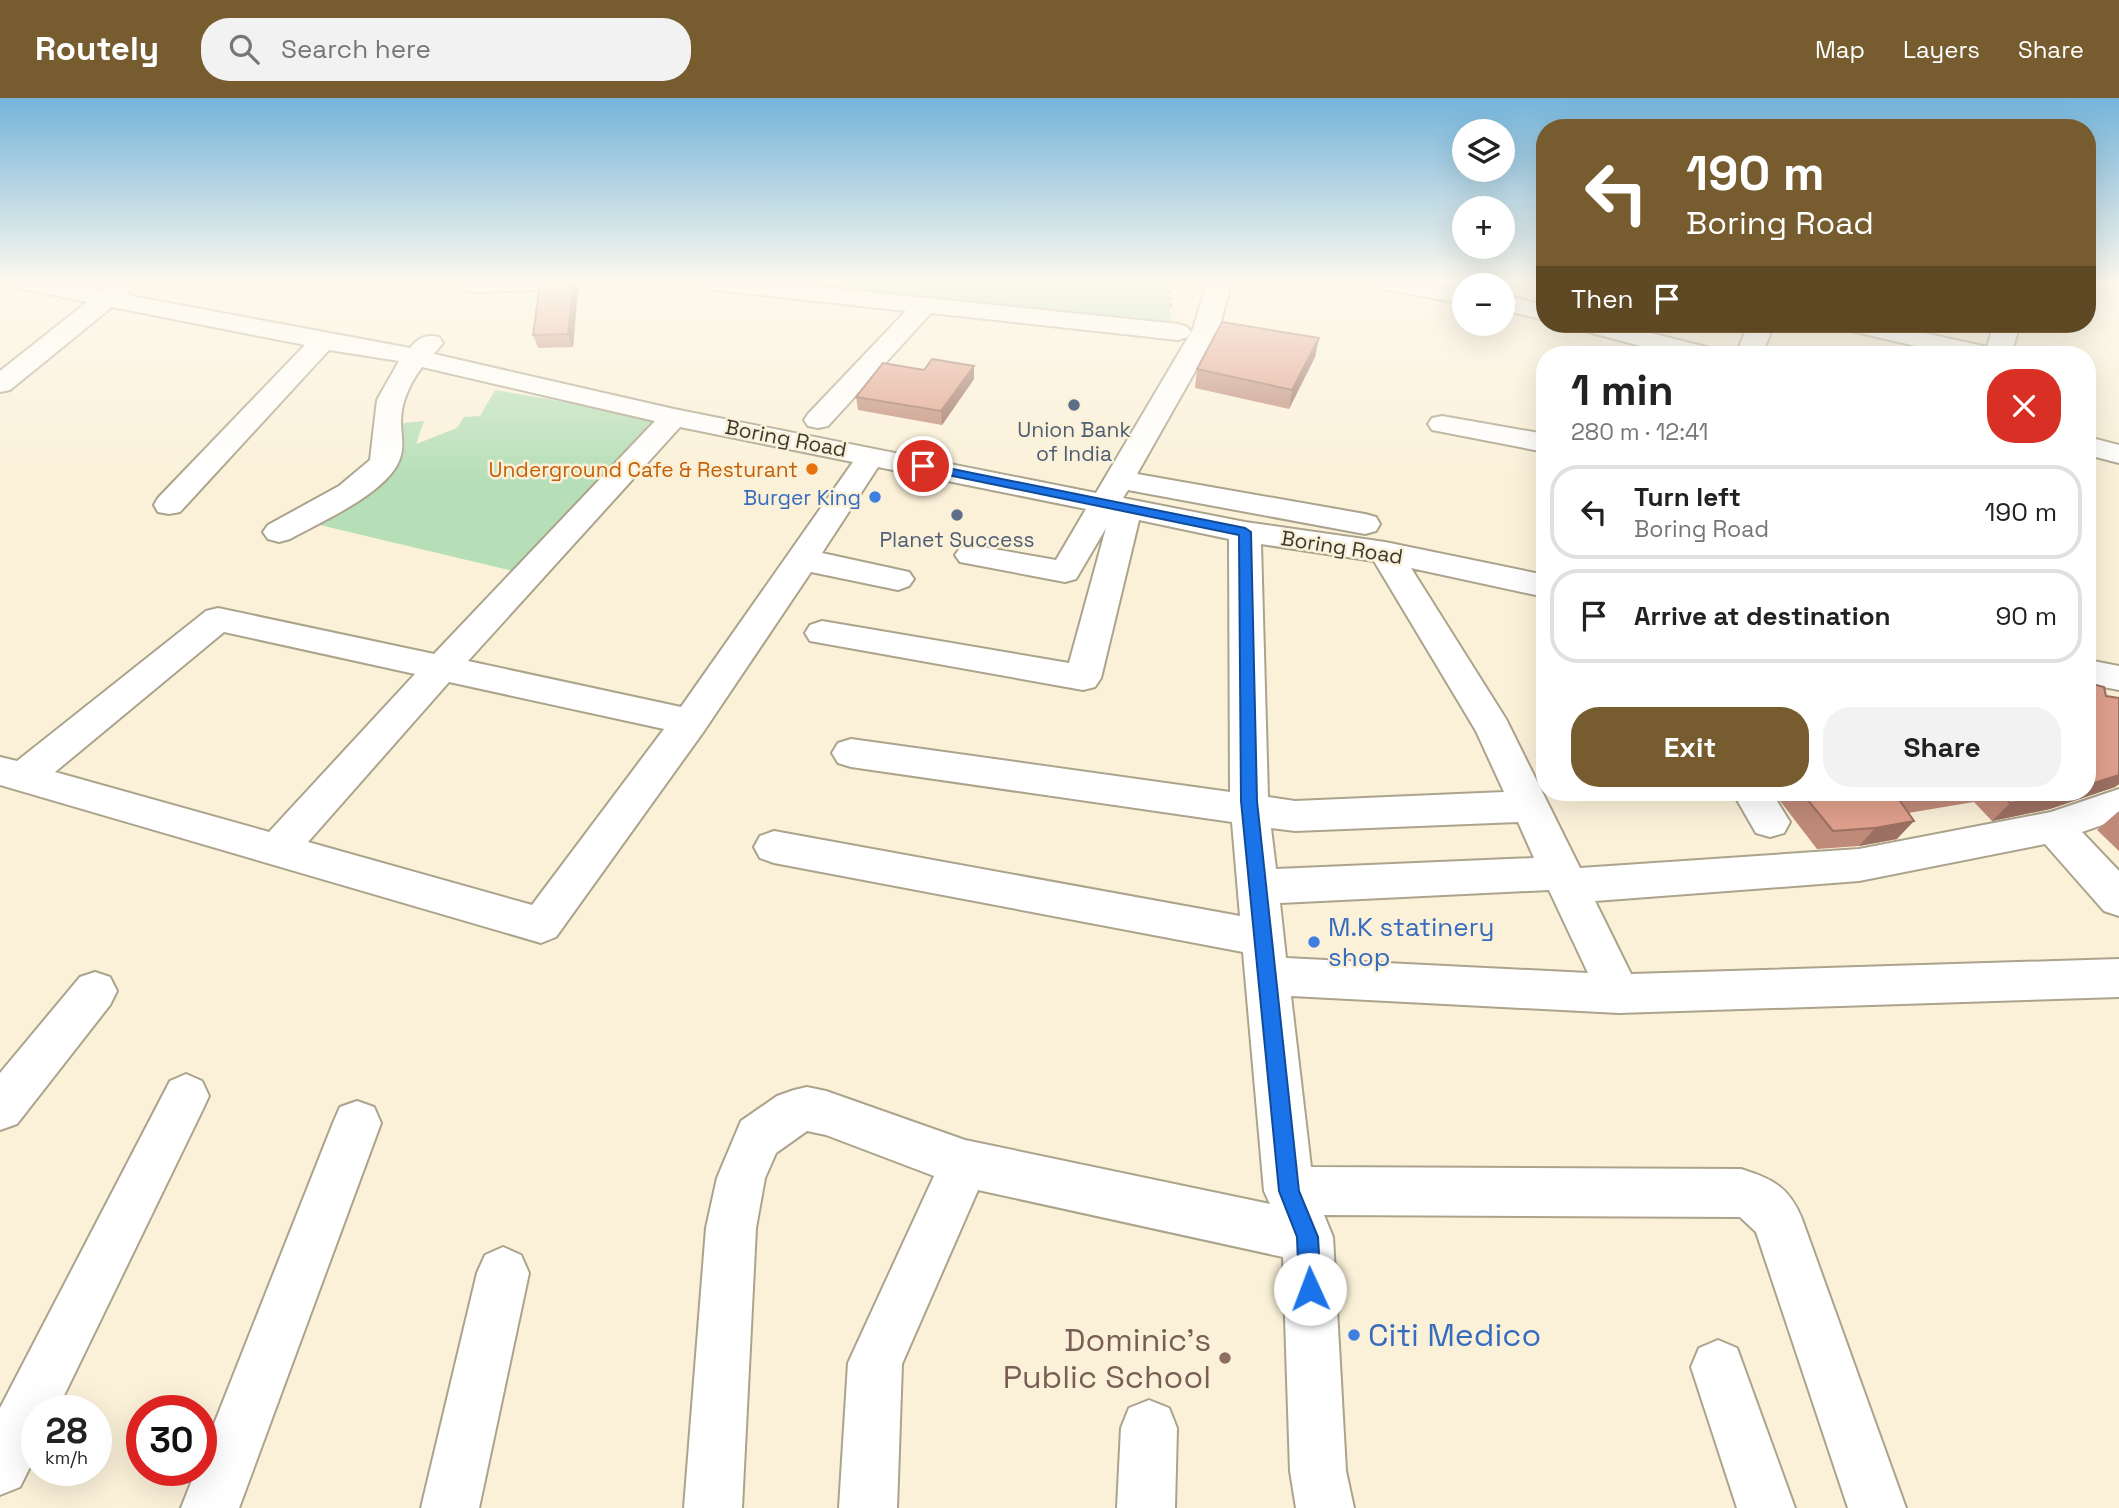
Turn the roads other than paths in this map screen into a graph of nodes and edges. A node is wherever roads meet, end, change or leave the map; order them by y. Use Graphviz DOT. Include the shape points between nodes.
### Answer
graph roads {
  1 [pos="42,349"];
  2 [pos="316,349"];
  3 [pos="409,349"];
  4 [pos="417,349"];
  5 [pos="884,349"];
  6 [pos="1170,349"];
  7 [pos="1194,349"];
  8 [pos="422,350"];
  9 [pos="0,384"];
  10 [pos="674,417"];
  11 [pos="818,420"];
  12 [pos="1441,424"];
  13 [pos="1536,441"];
  14 [pos="2096,448"];
  15 [pos="2119,454"];
  16 [pos="871,456"];
  17 [pos="1105,493"];
  18 [pos="169,505"];
  19 [pos="279,532"];
  20 [pos="1245,532"];
  21 [pos="1475,544"];
  22 [pos="1385,552"];
  23 [pos="971,555"];
  24 [pos="804,560"];
  25 [pos="898,579"];
  26 [pos="1536,584"];
  27 [pos="822,633"];
  28 [pos="441,667"];
  29 [pos="2096,673"];
  30 [pos="2119,678"];
  31 [pos="2096,701"];
  32 [pos="2119,706"];
  33 [pos="691,722"];
  34 [pos="851,753"];
  35 [pos="12,774"];
  36 [pos="2119,804"];
  37 [pos="1530,806"];
  38 [pos="1251,810"];
  39 [pos="2053,827"];
  40 [pos="774,847"];
  41 [pos="276,850"];
  42 [pos="1565,880"];
  43 [pos="1258,887"];
  44 [pos="2119,900"];
  45 [pos="1265,957"];
  46 [pos="2119,978"];
  47 [pos="95,991"];
  48 [pos="1619,994"];
  49 [pos="186,1096"];
  50 [pos="0,1108"];
  51 [pos="357,1123"];
  52 [pos="965,1164"];
  53 [pos="1289,1191"];
  54 [pos="1308,1237"];
  55 [pos="503,1273"];
  56 [pos="1718,1367"];
  57 [pos="1149,1428"];
  58 [pos="0,1467"];
  59 [pos="210,1508"];
  60 [pos="450,1508"];
  61 [pos="713,1508"];
  62 [pos="868,1508"];
  63 [pos="1146,1508"];
  64 [pos="1325,1508"];
  65 [pos="1766,1508"];
  66 [pos="1878,1508"];
  1 -- 9 [label="street"];
  2 -- 18 [label="street"];
  3 -- 8 [label="street, Boring Road"];
  4 -- 8 [label="street"];
  5 -- 11 [label="street"];
  6 -- 17 [label="street"];
  7 -- 17 [label="street"];
  8 -- 10 [label="street, Boring Road"];
  8 -- 11 [label="street"];
  8 -- 19 [label="street" via="388,409 384,463 360,485"];
  10 -- 16 [label="street, Boring Road"];
  10 -- 28 [label="street"];
  11 -- 17 [label="street"];
  12 -- 13 [label="street"];
  14 -- 15 [label="street"];
  16 -- 17 [label="street, Boring Road"];
  16 -- 24 [label="street"];
  17 -- 20 [label="street, Boring Road"];
  17 -- 21 [label="street"];
  17 -- 23 [label="street" via="1065,572"];
  17 -- 27 [label="street" via="1083,678"];
  20 -- 22 [label="street, Boring Road"];
  20 -- 38 [label="street"];
  22 -- 26 [label="street, Boring Road"];
  22 -- 37 [label="street" via="1493,729"];
  24 -- 25 [label="street"];
  24 -- 33 [label="street"];
  28 -- 33 [label="street"];
  28 -- 35 [label="street" via="218,619"];
  28 -- 41 [label="street"];
  29 -- 30 [label="street"];
  31 -- 32 [label="street"];
  33 -- 41 [label="street" via="541,925"];
  34 -- 38 [label="street"];
  35 -- 41 [label="street"];
  36 -- 39 [label="street"];
  37 -- 38 [label="street" via="1315,817"];
  37 -- 42 [label="street"];
  38 -- 43 [label="street"];
  39 -- 42 [label="street" via="1859,865"];
  39 -- 44 [label="street"];
  40 -- 45 [label="street"];
  42 -- 43 [label="street"];
  42 -- 48 [label="street"];
  43 -- 45 [label="street"];
  45 -- 48 [label="street"];
  45 -- 53 [label="street"];
  46 -- 48 [label="street"];
  47 -- 50 [label="street"];
  49 -- 58 [label="street"];
  51 -- 59 [label="street"];
  52 -- 54 [label="street"];
  52 -- 61 [label="street" via="807,1108 758,1137 741,1178 731,1228"];
  52 -- 62 [label="street" via="875,1363"];
  53 -- 54 [label="street"];
  53 -- 66 [label="street" via="1741,1193 1756,1197 1777,1219"];
  54 -- 64 [label="street" via="1318,1471"];
  55 -- 60 [label="street"];
  56 -- 65 [label="street"];
  57 -- 63 [label="street"];
}
